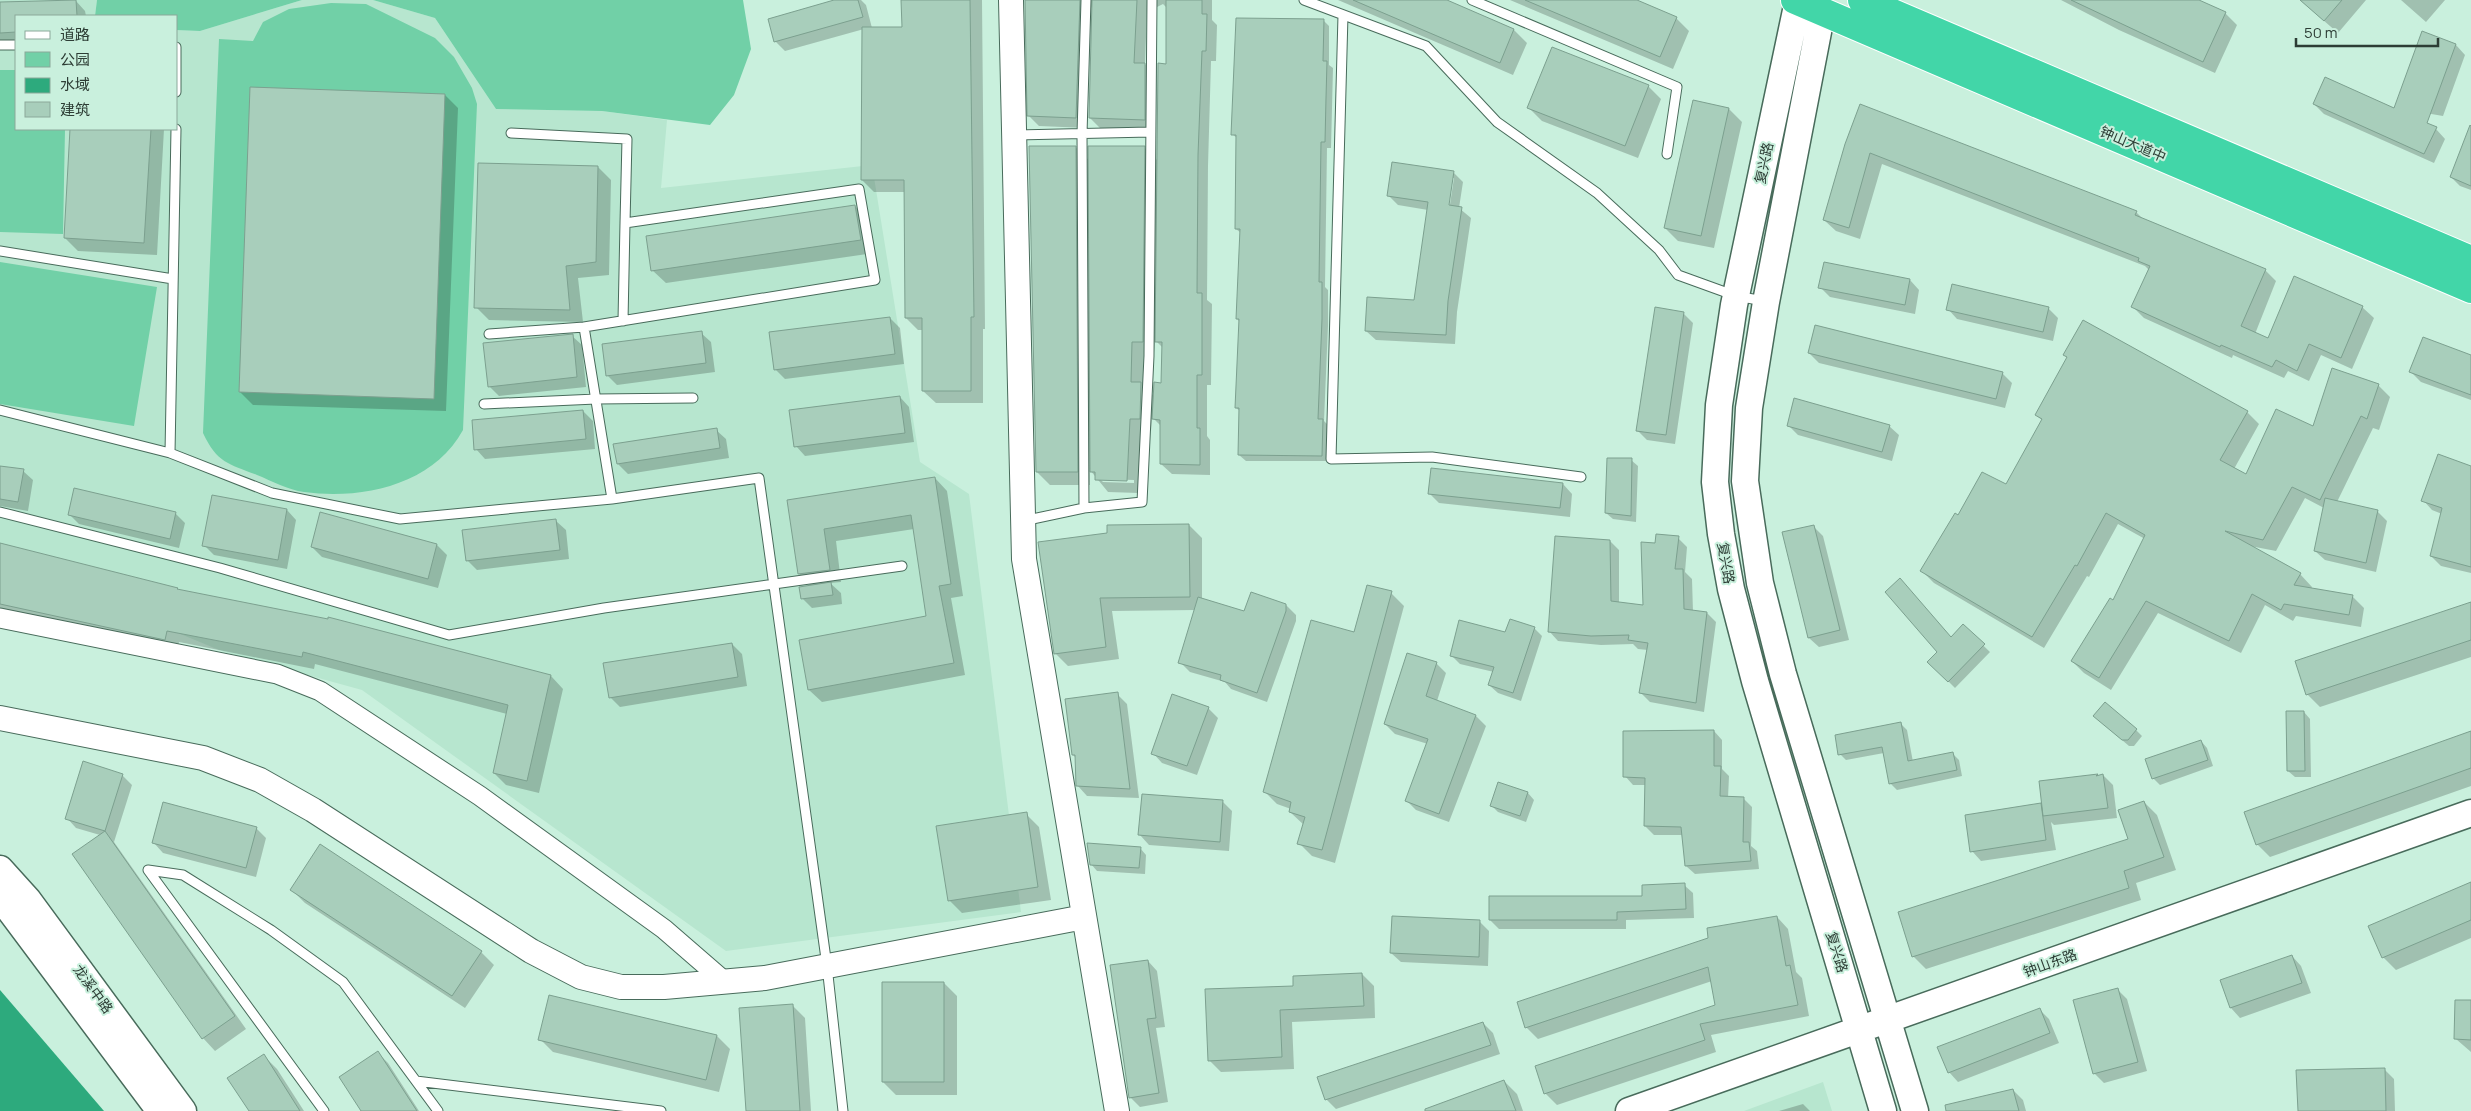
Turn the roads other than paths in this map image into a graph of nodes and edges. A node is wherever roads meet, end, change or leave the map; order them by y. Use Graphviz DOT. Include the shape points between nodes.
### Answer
graph roads {
  1 [pos="1011,0"];
  2 [pos="1086,0"];
  3 [pos="1152,0"];
  4 [pos="1304,0"];
  5 [pos="1472,0"];
  6 [pos="1862,0"];
  7 [pos="1807,2"];
  8 [pos="1343,15"];
  9 [pos="0,45"];
  10 [pos="15,45"];
  11 [pos="176,130"];
  12 [pos="1150,132"];
  13 [pos="511,133"];
  14 [pos="1014,134"];
  15 [pos="1082,134"];
  16 [pos="1667,154"];
  17 [pos="625,223"];
  18 [pos="0,251"];
  19 [pos="2471,260"];
  20 [pos="173,279"];
  21 [pos="2471,289"];
  22 [pos="1736,296"];
  23 [pos="1766,302"];
  24 [pos="623,321"];
  25 [pos="584,327"];
  26 [pos="490,334"];
  27 [pos="693,398"];
  28 [pos="596,399"];
  29 [pos="484,404"];
  30 [pos="0,410"];
  31 [pos="170,453"];
  32 [pos="1581,477"];
  33 [pos="612,500"];
  34 [pos="1084,508"];
  35 [pos="0,512"];
  36 [pos="1023,521"];
  37 [pos="902,566"];
  38 [pos="774,585"];
  39 [pos="0,618"];
  40 [pos="0,718"];
  41 [pos="2471,813"];
  42 [pos="2471,831"];
  43 [pos="0,869"];
  44 [pos="0,897"];
  45 [pos="1084,917"];
  46 [pos="827,966"];
  47 [pos="724,981"];
  48 [pos="1890,1029"];
  49 [pos="1862,1038"];
  50 [pos="416,1081"];
  51 [pos="160,1111"];
  52 [pos="184,1111"];
  53 [pos="324,1111"];
  54 [pos="438,1111"];
  55 [pos="661,1111"];
  56 [pos="843,1111"];
  57 [pos="1117,1111"];
  58 [pos="1629,1111"];
  59 [pos="1682,1111"];
  60 [pos="1884,1111"];
  61 [pos="1915,1111"];
  1 -- 14 [label="street"];
  2 -- 15 [label="lane"];
  3 -- 12 [label="lane"];
  4 -- 8 [label="lane"];
  5 -- 16 [label="lane" via="1677,87"];
  6 -- 19 [label="highway, 钟山大道中"];
  7 -- 21 [label="highway, 钟山大道中"];
  7 -- 22 [label="main road, 复兴路"];
  7 -- 23 [label="main road, 复兴路"];
  8 -- 22 [label="lane" via="1426,46 1497,122 1597,193 1659,250 1678,275"];
  8 -- 32 [label="lane" via="1331,459 1432,457"];
  9 -- 10 [label="lane"];
  11 -- 20 [label="lane"];
  12 -- 15 [label="lane"];
  12 -- 34 [label="lane" via="1149,356 1142,502"];
  13 -- 17 [label="lane" via="627,139"];
  14 -- 15 [label="lane"];
  14 -- 36 [label="street"];
  15 -- 34 [label="lane"];
  17 -- 24 [label="lane"];
  17 -- 24 [label="lane" via="859,190 875,280"];
  18 -- 20 [label="lane"];
  20 -- 31 [label="lane"];
  22 -- 23 [label="lane"];
  22 -- 49 [label="main road, 复兴路" via="1719,405 1715,482 1721,534 1754,681"];
  23 -- 48 [label="main road, 复兴路" via="1749,408 1745,481 1751,530 1783,674"];
  24 -- 25 [label="lane"];
  25 -- 26 [label="lane"];
  25 -- 28 [label="lane"];
  27 -- 28 [label="lane"];
  28 -- 29 [label="lane"];
  28 -- 33 [label="lane"];
  30 -- 31 [label="lane"];
  31 -- 33 [label="lane" via="272,493 400,519"];
  33 -- 38 [label="lane" via="759,478"];
  34 -- 36 [label="lane"];
  35 -- 38 [label="lane" via="220,568 449,635 604,608"];
  36 -- 45 [label="street" via="1024,560"];
  37 -- 38 [label="lane"];
  38 -- 46 [label="lane"];
  39 -- 47 [label="street" via="277,674 320,691 480,796 664,929"];
  40 -- 47 [label="street" via="203,758 260,780 314,810 531,951 581,976 621,987 664,987"];
  41 -- 48 [label="main road, 钟山东路"];
  42 -- 48 [label="main road, 钟山东路"];
  43 -- 52 [label="main road, 龙溪中路" via="28,900"];
  44 -- 51 [label="main road, 龙溪中路"];
  45 -- 46 [label="street"];
  45 -- 57 [label="street"];
  46 -- 47 [label="street" via="765,978"];
  46 -- 56 [label="lane"];
  48 -- 49 [label="main road, 钟山东路"];
  48 -- 61 [label="main road, 复兴路"];
  49 -- 58 [label="main road, 钟山东路"];
  49 -- 59 [label="main road, 钟山东路"];
  49 -- 60 [label="main road, 复兴路"];
  50 -- 53 [label="lane" via="343,982 271,930 183,875 148,870"];
  50 -- 54 [label="lane"];
  50 -- 55 [label="lane"];
}
